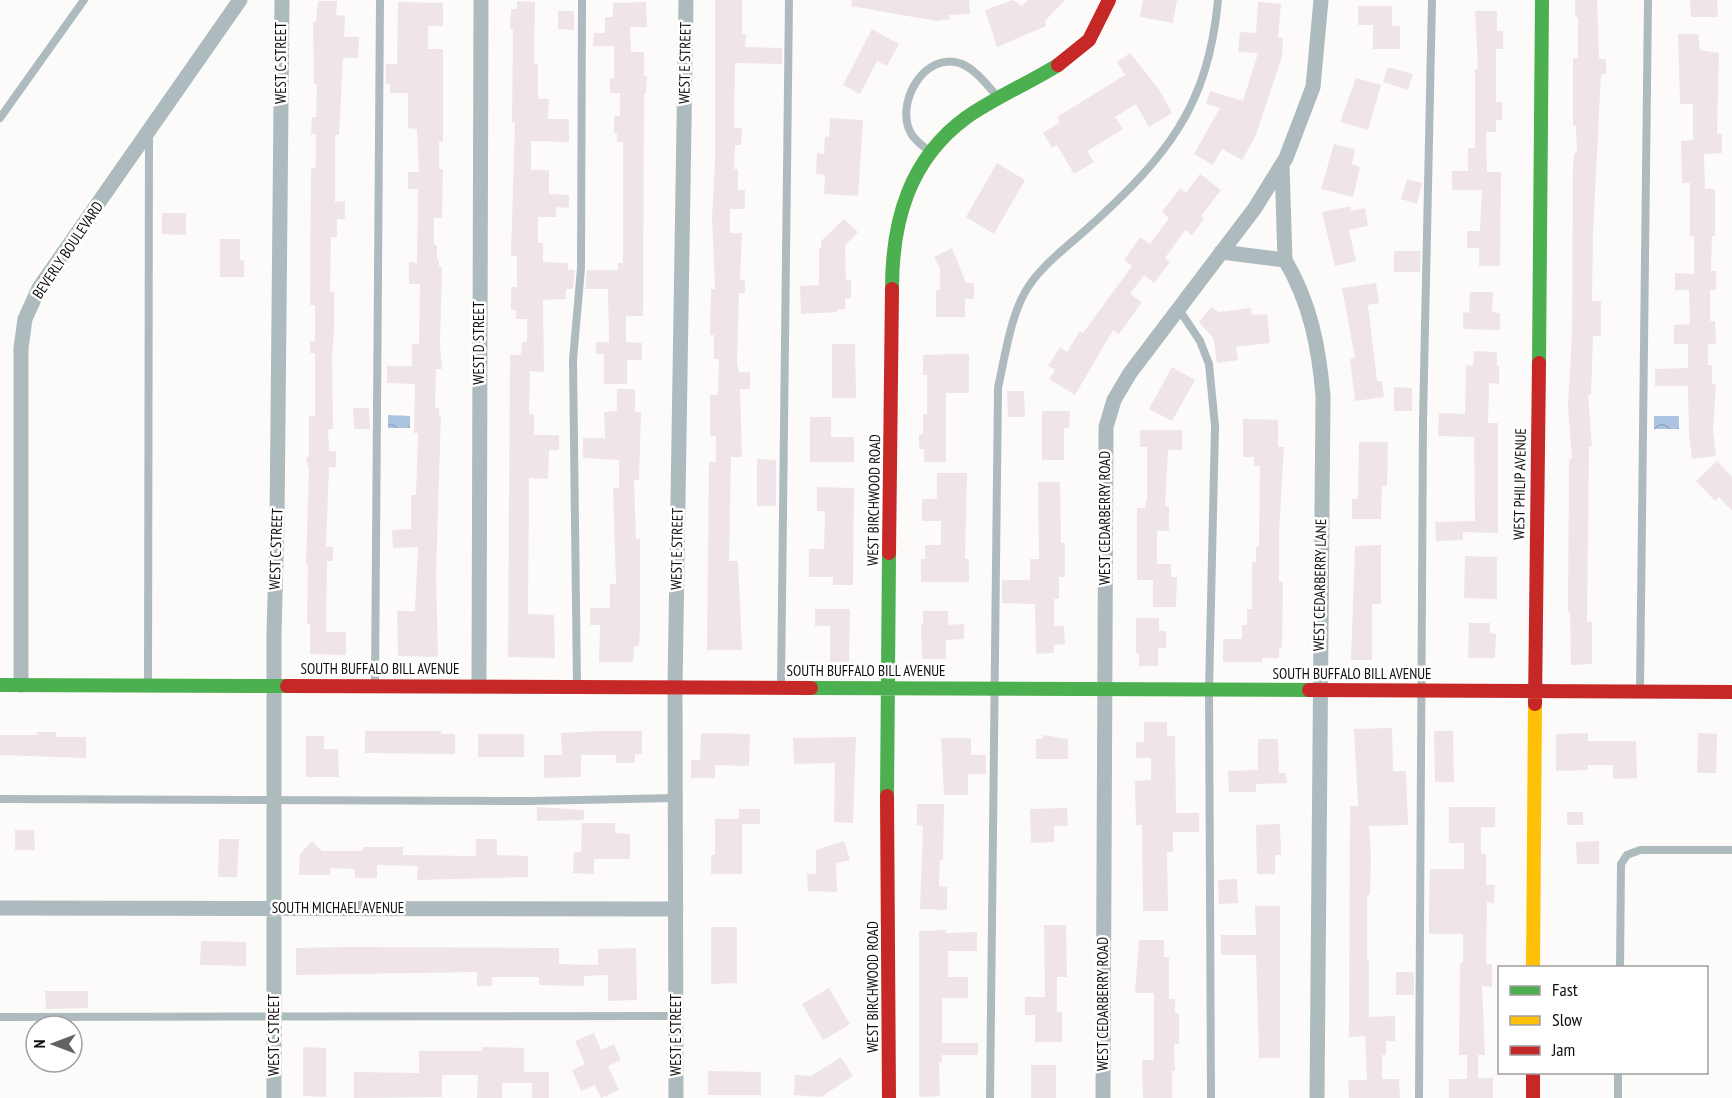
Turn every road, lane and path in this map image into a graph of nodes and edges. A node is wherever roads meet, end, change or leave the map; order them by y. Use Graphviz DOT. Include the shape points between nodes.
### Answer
graph roads {
  1 [pos="84,0"];
  2 [pos="240,0"];
  3 [pos="282,0"];
  4 [pos="380,0"];
  5 [pos="481,0"];
  6 [pos="582,0"];
  7 [pos="686,0"];
  8 [pos="789,0"];
  9 [pos="1109,0"];
  10 [pos="1218,0"];
  11 [pos="1321,0"];
  12 [pos="1432,0"];
  13 [pos="1542,0"];
  14 [pos="1648,0"];
  15 [pos="998,97"];
  16 [pos="0,118"];
  17 [pos="149,130"];
  18 [pos="930,153"];
  19 [pos="1282,165"];
  20 [pos="1221,252"];
  21 [pos="1285,260"];
  22 [pos="1178,309"];
  23 [pos="0,685"];
  24 [pos="21,685"];
  25 [pos="148,685"];
  26 [pos="274,686"];
  27 [pos="375,686"];
  28 [pos="479,686"];
  29 [pos="577,687"];
  30 [pos="675,687"];
  31 [pos="782,687"];
  32 [pos="888,688"];
  33 [pos="995,688"];
  34 [pos="1104,688"];
  35 [pos="1209,689"];
  36 [pos="1319,690"];
  37 [pos="1423,691"];
  38 [pos="1535,692"];
  39 [pos="1640,692"];
  40 [pos="1732,692"];
  41 [pos="675,798"];
  42 [pos="0,799"];
  43 [pos="274,800"];
  44 [pos="1732,850"];
  45 [pos="0,908"];
  46 [pos="274,908"];
  47 [pos="676,909"];
  48 [pos="1533,966"];
  49 [pos="1620,966"];
  50 [pos="676,1016"];
  51 [pos="0,1017"];
  52 [pos="274,1017"];
  53 [pos="1533,1074"];
  54 [pos="1618,1074"];
  55 [pos="274,1098"];
  56 [pos="676,1098"];
  57 [pos="889,1098"];
  58 [pos="990,1098"];
  59 [pos="1103,1098"];
  60 [pos="1211,1098"];
  61 [pos="1317,1098"];
  62 [pos="1419,1098"];
  63 [pos="1533,1098"];
  64 [pos="1618,1098"];
  1 -- 16 [label="lane"];
  2 -- 17 [label="street, BEVERLY BOULEVARD"];
  3 -- 26 [label="street, WEST C STREET"];
  4 -- 27 [label="lane"];
  5 -- 28 [label="street, WEST D STREET"];
  6 -- 29 [label="lane" via="581,268 573,360"];
  7 -- 30 [label="street, WEST E STREET"];
  8 -- 31 [label="lane"];
  9 -- 15 [label="main road, WEST BIRCHWOOD ROAD" via="1098,26 1080,50"];
  10 -- 33 [label="lane" via="1210,51 1194,103 1168,145 1127,192 1040,273 1023,296 998,388"];
  11 -- 19 [label="street, WEST CEDARBERRY ROAD" via="1313,87"];
  12 -- 37 [label="lane" via="1423,421"];
  13 -- 38 [label="main road, WEST PHILIP AVENUE"];
  14 -- 39 [label="lane"];
  15 -- 18 [label="main road, WEST BIRCHWOOD ROAD"];
  15 -- 18 [label="lane" via="961,64 945,62 924,72 913,85 906,109 911,135"];
  17 -- 24 [label="street, BEVERLY BOULEVARD" via="39,288 25,319 21,348"];
  17 -- 25 [label="lane"];
  18 -- 32 [label="main road, WEST BIRCHWOOD ROAD" via="904,201 892,250"];
  19 -- 20 [label="street, WEST CEDARBERRY ROAD"];
  19 -- 21 [label="street, WEST CEDARBERRY LANE"];
  20 -- 21 [label="street"];
  20 -- 22 [label="street, WEST CEDARBERRY ROAD"];
  21 -- 36 [label="street, WEST CEDARBERRY LANE" via="1299,284 1320,354 1323,396"];
  22 -- 34 [label="street, WEST CEDARBERRY ROAD" via="1130,373 1114,400 1106,427"];
  22 -- 35 [label="lane" via="1200,341 1209,364 1215,426"];
  23 -- 24 [label="main road, SOUTH BUFFALO BILL AVENUE"];
  24 -- 25 [label="main road, SOUTH BUFFALO BILL AVENUE"];
  25 -- 26 [label="main road, SOUTH BUFFALO BILL AVENUE"];
  26 -- 27 [label="main road, SOUTH BUFFALO BILL AVENUE"];
  26 -- 43 [label="street, WEST C STREET"];
  27 -- 28 [label="main road, SOUTH BUFFALO BILL AVENUE"];
  28 -- 29 [label="main road, SOUTH BUFFALO BILL AVENUE"];
  29 -- 30 [label="main road, SOUTH BUFFALO BILL AVENUE"];
  30 -- 31 [label="main road, SOUTH BUFFALO BILL AVENUE"];
  30 -- 41 [label="street, WEST E STREET"];
  31 -- 32 [label="main road, SOUTH BUFFALO BILL AVENUE"];
  32 -- 33 [label="main road, SOUTH BUFFALO BILL AVENUE"];
  32 -- 57 [label="main road, WEST BIRCHWOOD ROAD"];
  33 -- 34 [label="main road, SOUTH BUFFALO BILL AVENUE"];
  33 -- 58 [label="lane"];
  34 -- 35 [label="main road, SOUTH BUFFALO BILL AVENUE"];
  34 -- 59 [label="street, WEST CEDARBERRY ROAD"];
  35 -- 36 [label="main road, SOUTH BUFFALO BILL AVENUE"];
  35 -- 60 [label="lane"];
  36 -- 37 [label="main road, SOUTH BUFFALO BILL AVENUE"];
  36 -- 61 [label="street, WEST CEDARBERRY LANE"];
  37 -- 38 [label="main road, SOUTH BUFFALO BILL AVENUE"];
  37 -- 62 [label="lane"];
  38 -- 39 [label="main road, SOUTH BUFFALO BILL AVENUE"];
  38 -- 48 [label="main road, WEST PHILIP AVENUE"];
  39 -- 40 [label="main road, SOUTH BUFFALO BILL AVENUE"];
  41 -- 43 [label="lane"];
  41 -- 47 [label="street, WEST E STREET"];
  42 -- 43 [label="lane"];
  43 -- 46 [label="street, WEST C STREET"];
  44 -- 49 [label="lane" via="1640,850 1627,855 1621,864"];
  45 -- 46 [label="street, SOUTH MICHAEL AVENUE"];
  46 -- 47 [label="street, SOUTH MICHAEL AVENUE"];
  46 -- 52 [label="street, WEST C STREET"];
  47 -- 50 [label="street, WEST E STREET"];
  50 -- 52 [label="lane"];
  50 -- 56 [label="street, WEST E STREET"];
  51 -- 52 [label="lane"];
  52 -- 55 [label="street, WEST C STREET"];
  53 -- 63 [label="main road"];
  54 -- 64 [label="lane"];
}
